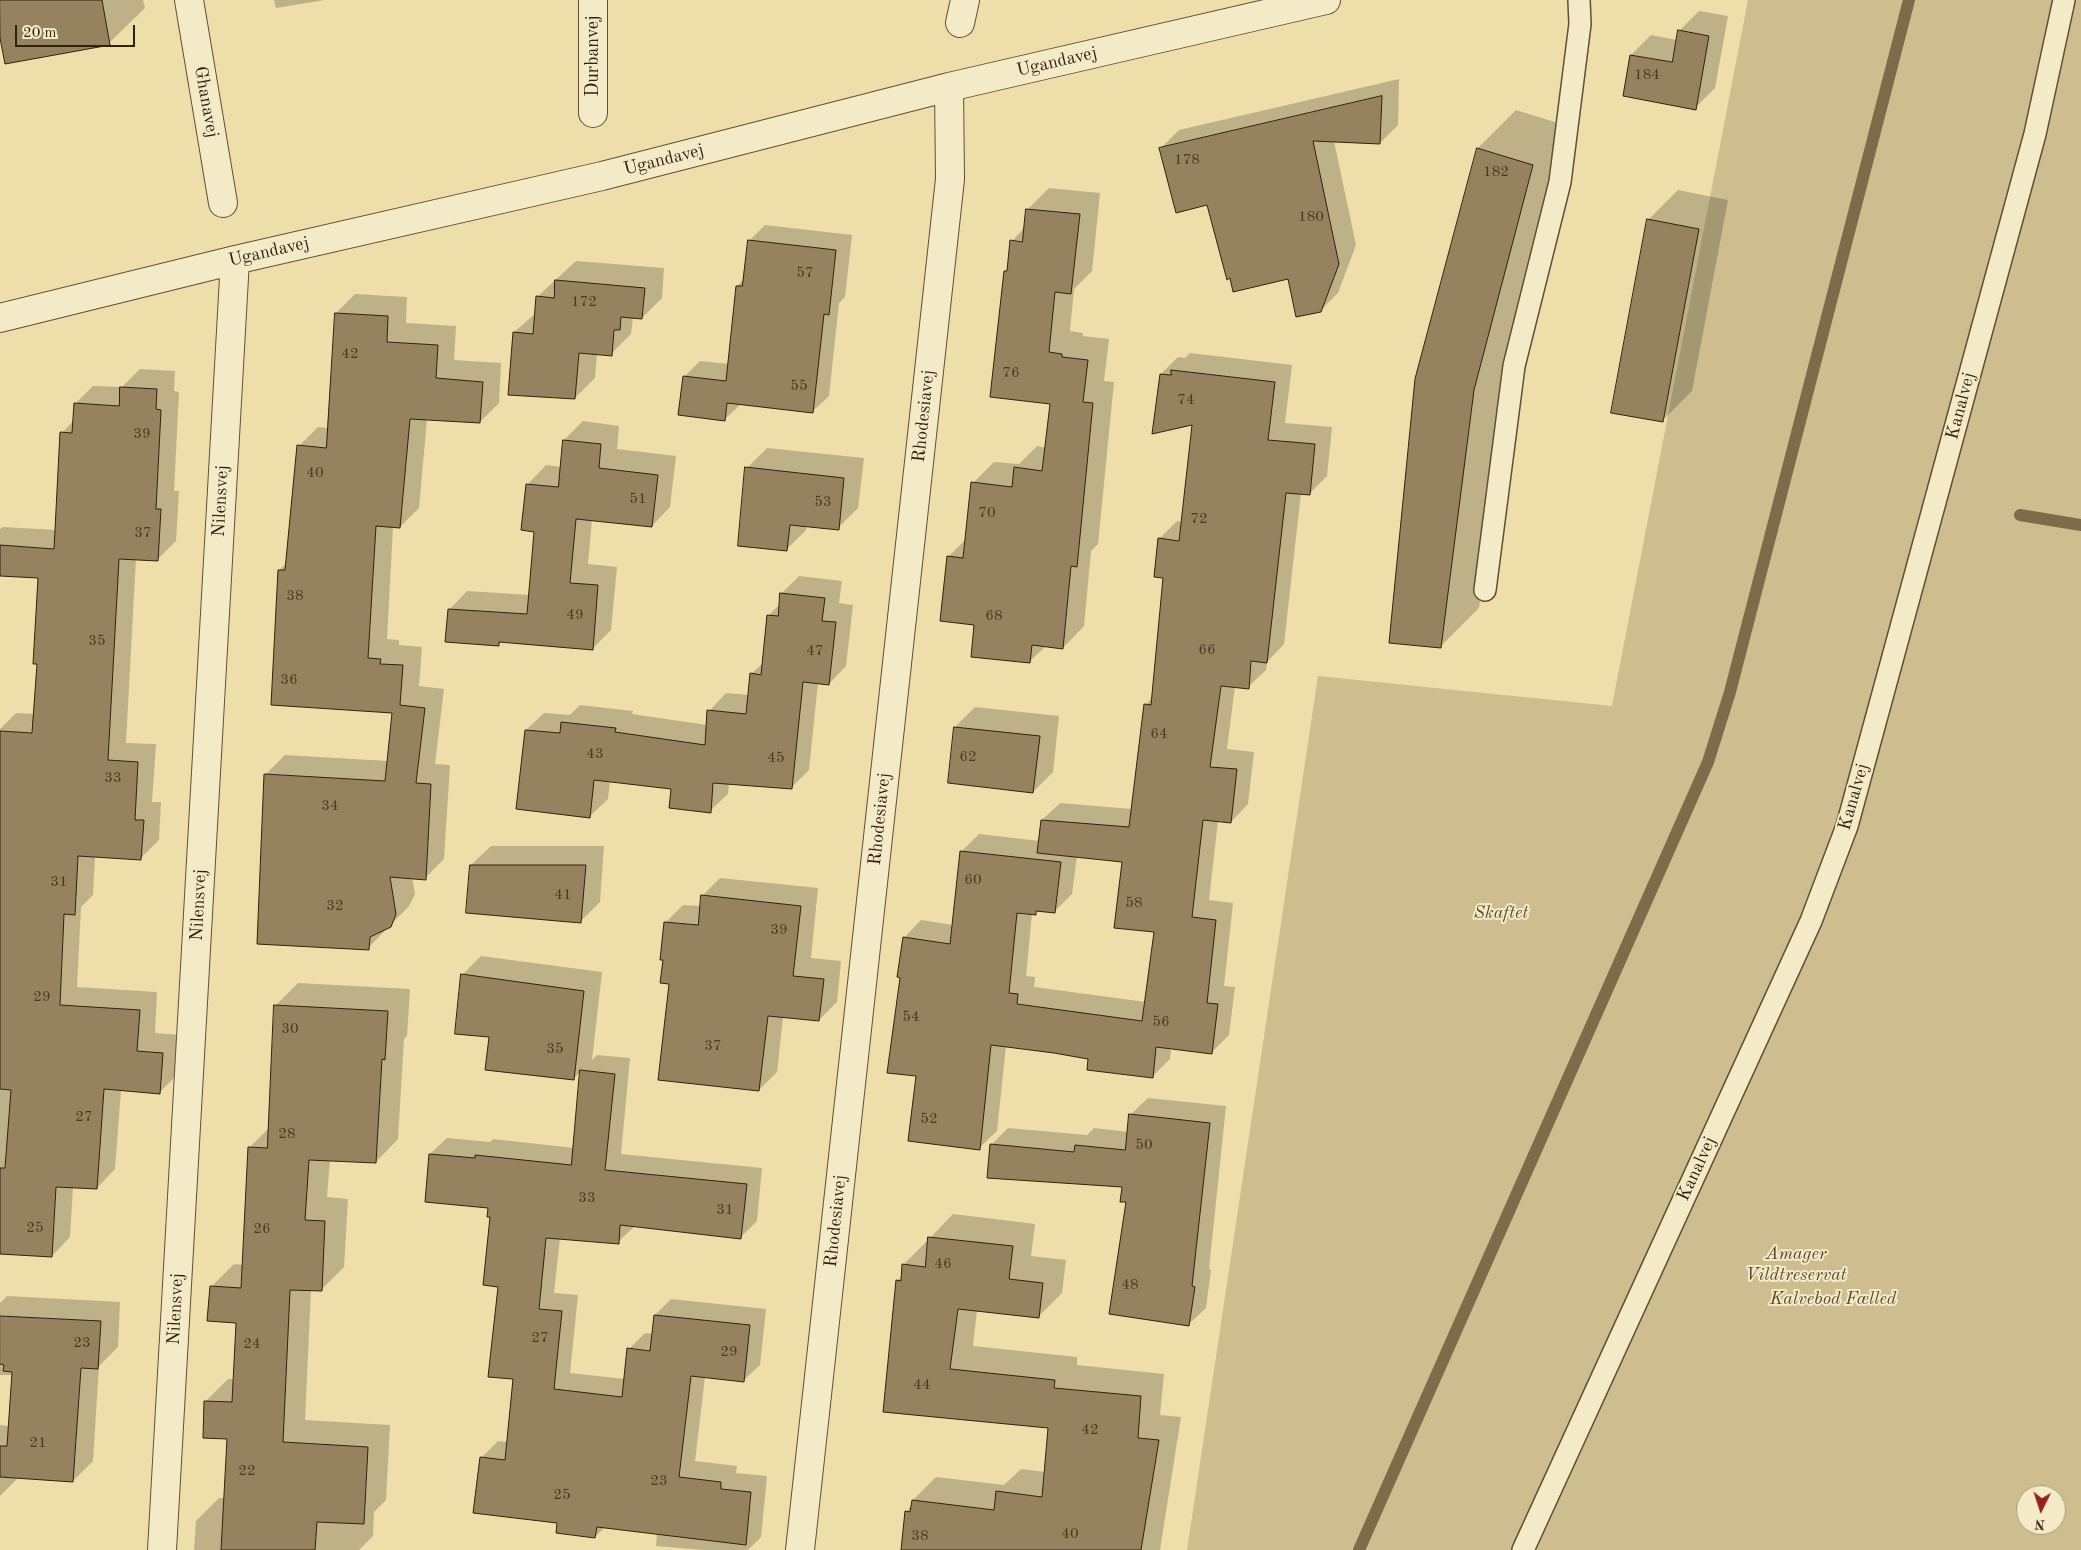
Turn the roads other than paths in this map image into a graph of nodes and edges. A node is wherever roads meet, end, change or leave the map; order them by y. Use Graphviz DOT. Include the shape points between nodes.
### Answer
graph roads {
  1 [pos="189,0"];
  2 [pos="593,0"];
  3 [pos="1326,0"];
  4 [pos="1579,0"];
  5 [pos="2064,0"];
  6 [pos="949,87"];
  7 [pos="593,113"];
  8 [pos="223,203"];
  9 [pos="235,260"];
  10 [pos="0,318"];
  11 [pos="1485,590"];
  12 [pos="162,1550"];
  13 [pos="800,1550"];
  14 [pos="1523,1550"];
  1 -- 8 [label="street, Ghanavej"];
  2 -- 7 [label="street, Durbanvej"];
  3 -- 6 [label="street, Ugandavej"];
  4 -- 11 [label="lane" via="1580,24 1560,182 1514,366"];
  5 -- 14 [label="lane, Kanalvej" via="2035,134 1847,826 1811,920"];
  6 -- 9 [label="street, Ugandavej" via="602,176"];
  6 -- 13 [label="street, Rhodesiavej" via="950,179"];
  9 -- 10 [label="street, Ugandavej"];
  9 -- 12 [label="street, Nilensvej"];
}
